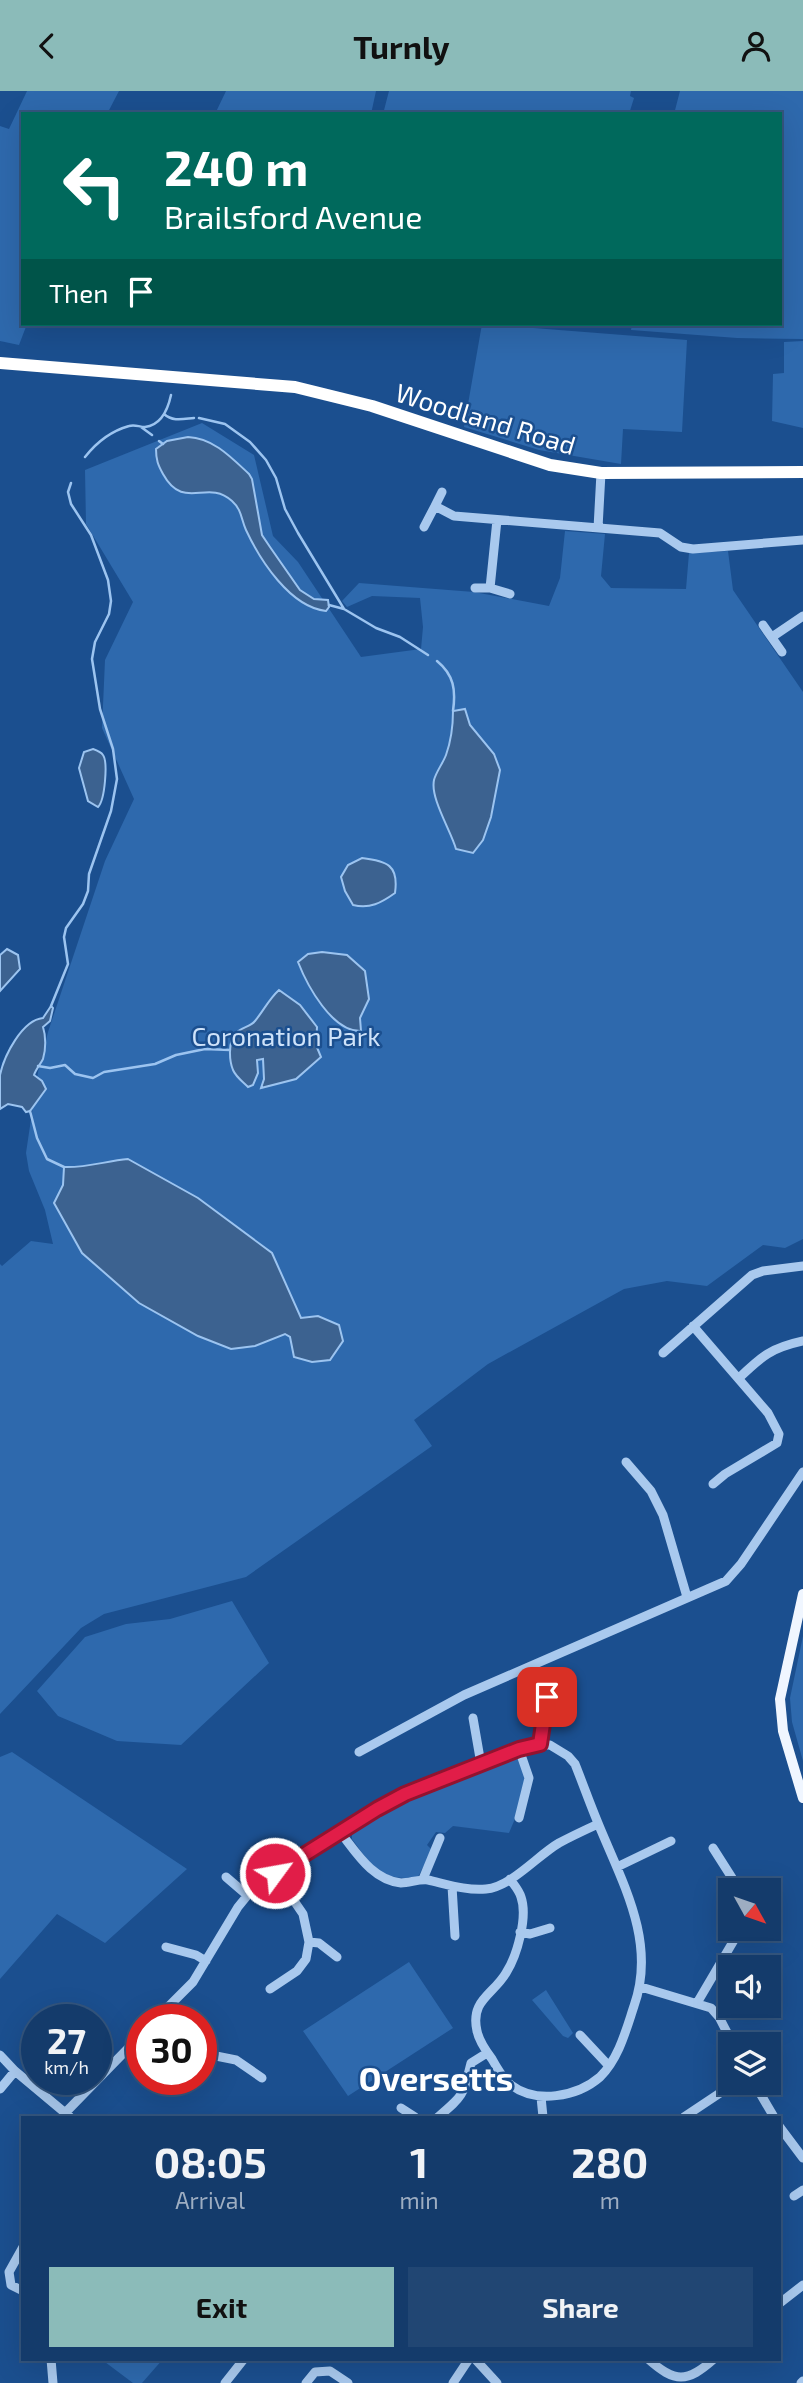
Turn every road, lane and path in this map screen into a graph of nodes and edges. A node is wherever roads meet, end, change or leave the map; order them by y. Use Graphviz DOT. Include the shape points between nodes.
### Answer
graph roads {
  1 [pos="0,363"];
  2 [pos="803,472"];
  3 [pos="601,473"];
  4 [pos="442,492"];
  5 [pos="435,506"];
  6 [pos="497,520"];
  7 [pos="424,527"];
  8 [pos="598,528"];
  9 [pos="803,540"];
  10 [pos="475,588"];
  11 [pos="490,588"];
  12 [pos="510,594"];
  13 [pos="803,616"];
  14 [pos="763,625"];
  15 [pos="772,637"];
  16 [pos="782,652"];
  17 [pos="803,1266"];
  18 [pos="693,1326"];
  19 [pos="803,1341"];
  20 [pos="663,1353"];
  21 [pos="739,1378"];
  22 [pos="626,1462"];
  23 [pos="803,1472"];
  24 [pos="713,1484"];
  25 [pos="803,1594"];
  26 [pos="687,1597"];
  27 [pos="547,1697"];
  28 [pos="473,1718"];
  29 [pos="540,1744"];
  30 [pos="519,1749"];
  31 [pos="359,1752"];
  32 [pos="481,1764"];
  33 [pos="803,1798"];
  34 [pos="519,1818"];
  35 [pos="598,1824"];
  36 [pos="340,1832"];
  37 [pos="440,1838"];
  38 [pos="671,1841"];
  39 [pos="713,1848"];
  40 [pos="617,1867"];
  41 [pos="275,1873"];
  42 [pos="226,1877"];
  43 [pos="731,1878"];
  44 [pos="423,1879"];
  45 [pos="509,1879"];
  46 [pos="452,1886"];
  47 [pos="247,1895"];
  48 [pos="550,1928"];
  49 [pos="520,1932"];
  50 [pos="456,1936"];
  51 [pos="733,1941"];
  52 [pos="309,1942"];
  53 [pos="166,1947"];
  54 [pos="337,1957"];
  55 [pos="206,1961"];
  56 [pos="641,1987"];
  57 [pos="270,1989"];
  58 [pos="697,2003"];
  59 [pos="171,2004"];
  60 [pos="727,2032"];
  61 [pos="580,2035"];
  62 [pos="126,2052"];
  63 [pos="487,2053"];
  64 [pos="0,2055"];
  65 [pos="217,2056"];
  66 [pos="609,2066"];
  67 [pos="15,2071"];
  68 [pos="262,2078"];
  69 [pos="0,2089"];
  70 [pos="718,2094"];
  71 [pos="761,2095"];
  72 [pos="541,2097"];
  73 [pos="401,2108"];
  74 [pos="68,2115"];
  75 [pos="413,2116"];
  76 [pos="439,2116"];
  77 [pos="542,2116"];
  78 [pos="686,2116"];
  79 [pos="773,2116"];
  80 [pos="781,2129"];
  81 [pos="803,2157"];
  82 [pos="21,2251"];
  83 [pos="803,2285"];
  84 [pos="21,2290"];
  85 [pos="781,2302"];
  86 [pos="51,2361"];
  87 [pos="242,2361"];
  88 [pos="474,2361"];
  89 [pos="476,2361"];
  90 [pos="650,2361"];
  91 [pos="712,2361"];
  92 [pos="53,2383"];
  93 [pos="225,2383"];
  94 [pos="306,2383"];
  95 [pos="348,2383"];
  96 [pos="453,2383"];
  97 [pos="497,2383"];
  1 -- 3 [label="highway, Woodland Road" via="295,387 372,406 550,465"];
  2 -- 3 [label="highway, Woodland Road"];
  3 -- 8 [label="street"];
  4 -- 5 [label="street"];
  5 -- 6 [label="street" via="454,516"];
  5 -- 7 [label="street"];
  6 -- 8 [label="street"];
  6 -- 11 [label="street"];
  8 -- 9 [label="street" via="660,533 693,549"];
  10 -- 11 [label="street"];
  11 -- 12 [label="street"];
  13 -- 15 [label="street"];
  14 -- 15 [label="street"];
  15 -- 16 [label="street"];
  17 -- 18 [label="street" via="752,1275"];
  18 -- 20 [label="street"];
  18 -- 21 [label="street"];
  19 -- 21 [label="street" via="779,1346"];
  21 -- 24 [label="street" via="768,1413 779,1434 777,1443"];
  22 -- 26 [label="street" via="651,1491 663,1515"];
  23 -- 26 [label="street" via="734,1574"];
  25 -- 33 [label="main road" via="780,1699 783,1731"];
  26 -- 31 [label="street" via="464,1695"];
  27 -- 29 [label="street"];
  28 -- 32 [label="street"];
  29 -- 30 [label="street"];
  29 -- 35 [label="street" via="559,1749 575,1764"];
  30 -- 32 [label="street"];
  30 -- 34 [label="street" via="529,1778"];
  32 -- 36 [label="street" via="405,1794"];
  35 -- 40 [label="street"];
  35 -- 45 [label="street" via="558,1843"];
  36 -- 41 [label="street"];
  36 -- 44 [label="street" via="380,1875 402,1883"];
  37 -- 44 [label="street"];
  38 -- 40 [label="street"];
  39 -- 43 [label="street"];
  40 -- 56 [label="street" via="639,1929"];
  41 -- 47 [label="street"];
  41 -- 52 [label="street" via="303,1914"];
  42 -- 47 [label="street"];
  44 -- 46 [label="street"];
  45 -- 46 [label="street" via="487,1889"];
  45 -- 49 [label="street" via="522,1898"];
  46 -- 50 [label="street"];
  47 -- 55 [label="street"];
  48 -- 49 [label="street"];
  49 -- 63 [label="street" via="511,1965 484,1995 476,2013 477,2032"];
  51 -- 58 [label="street"];
  52 -- 54 [label="street" via="319,1943"];
  52 -- 57 [label="street" via="306,1959 297,1971"];
  53 -- 55 [label="street"];
  55 -- 59 [label="street"];
  56 -- 58 [label="street"];
  56 -- 66 [label="street"];
  58 -- 60 [label="street" via="711,2008"];
  61 -- 66 [label="street"];
  62 -- 74 [label="street"];
  63 -- 72 [label="street" via="512,2085"];
  63 -- 76 [label="street" via="471,2063 465,2089"];
  64 -- 67 [label="street"];
  65 -- 68 [label="street" via="236,2060"];
  66 -- 72 [label="street" via="587,2085"];
  67 -- 69 [label="street"];
  67 -- 74 [label="street"];
  70 -- 78 [label="street"];
  71 -- 79 [label="street"];
  72 -- 77 [label="street"];
  73 -- 75 [label="street"];
  80 -- 81 [label="street"];
  82 -- 84 [label="street" via="9,2272 11,2285"];
  83 -- 85 [label="street"];
  86 -- 92 [label="street"];
  87 -- 93 [label="street"];
  88 -- 96 [label="street"];
  89 -- 97 [label="street"];
  90 -- 91 [label="street" via="667,2377 688,2379"];
  94 -- 95 [label="street" via="315,2372 330,2371"];
}
